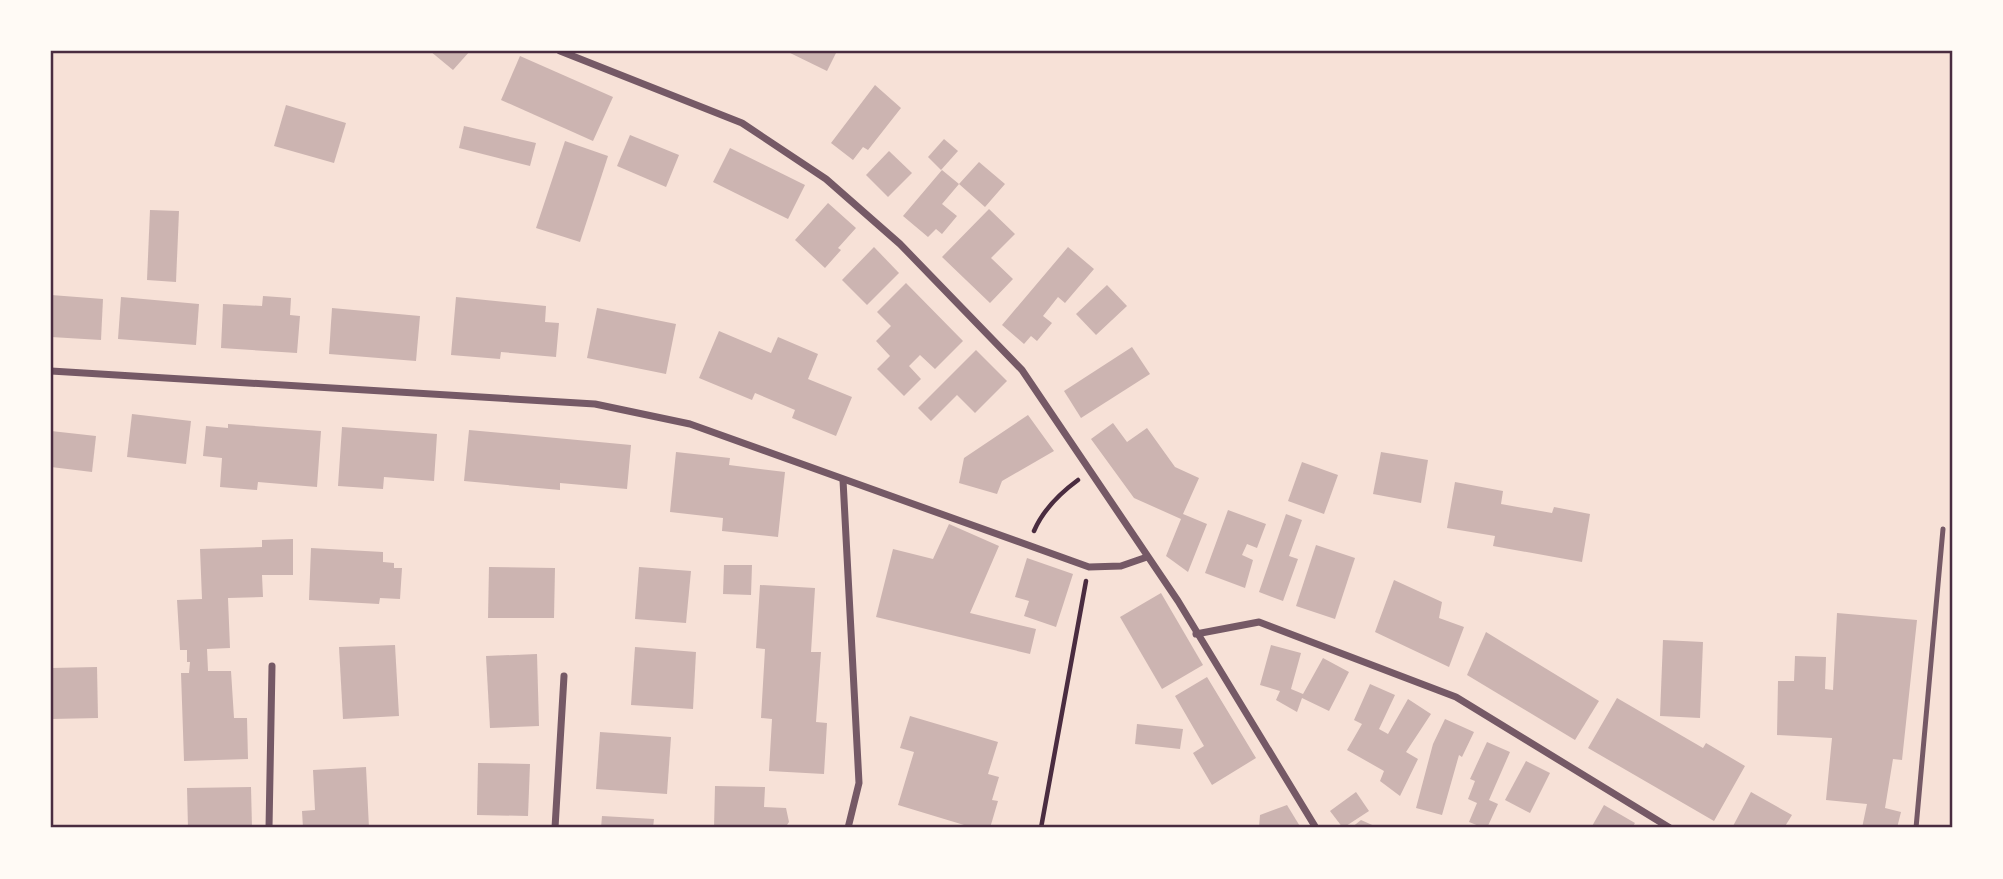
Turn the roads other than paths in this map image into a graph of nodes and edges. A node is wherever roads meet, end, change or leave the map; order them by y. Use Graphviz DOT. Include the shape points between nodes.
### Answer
graph roads {
  1 [pos="560,51"];
  2 [pos="51,371"];
  3 [pos="843,480"];
  4 [pos="1943,530"];
  5 [pos="1147,557"];
  6 [pos="1196,634"];
  7 [pos="272,666"];
  8 [pos="564,676"];
  9 [pos="269,828"];
  10 [pos="555,828"];
  11 [pos="848,828"];
  12 [pos="1316,828"];
  13 [pos="1670,828"];
  14 [pos="1916,828"];
  1 -- 5 [label="street" via="742,123 826,178 900,244 1022,370"];
  2 -- 3 [label="street" via="595,404 690,424"];
  3 -- 5 [label="street" via="1089,567 1121,566"];
  3 -- 11 [label="street" via="859,783"];
  4 -- 14 [label="lane"];
  5 -- 6 [label="street"];
  6 -- 12 [label="street"];
  6 -- 13 [label="street" via="1259,622 1455,697"];
  7 -- 9 [label="street"];
  8 -- 10 [label="street"];
}
